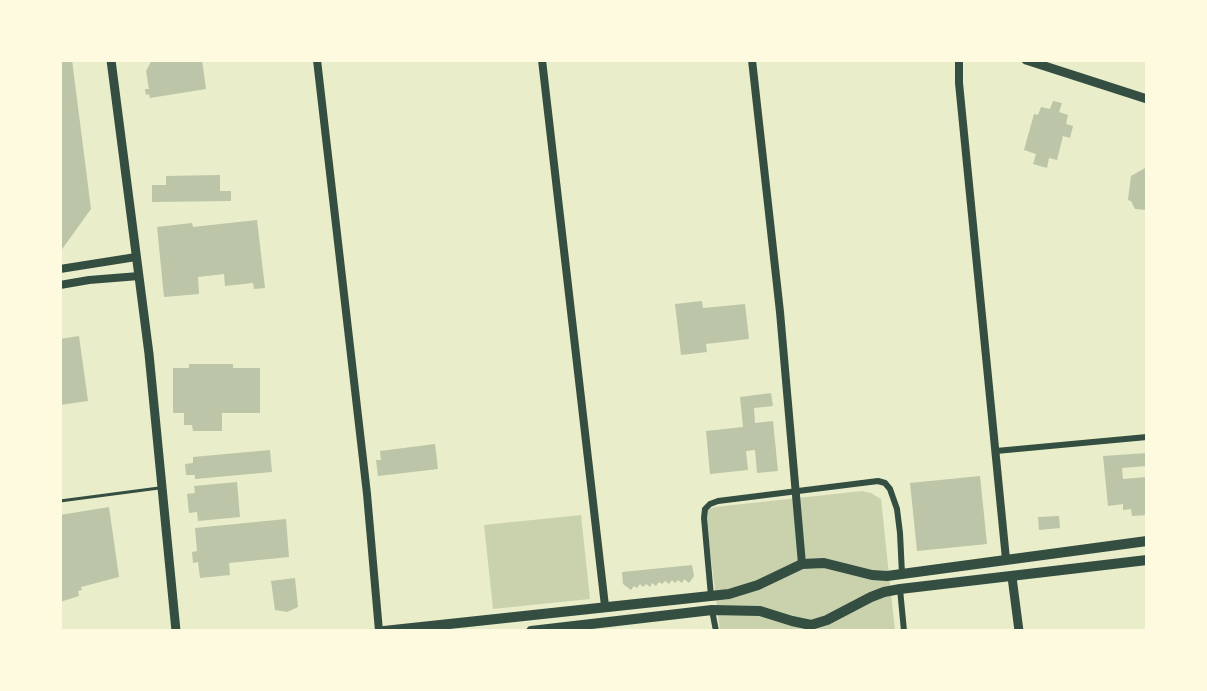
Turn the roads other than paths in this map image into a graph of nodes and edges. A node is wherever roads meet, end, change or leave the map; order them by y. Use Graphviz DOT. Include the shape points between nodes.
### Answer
graph roads {
  1 [pos="111,60"];
  2 [pos="317,60"];
  3 [pos="542,60"];
  4 [pos="752,60"];
  5 [pos="959,60"];
  6 [pos="1026,60"];
  7 [pos="1147,99"];
  8 [pos="136,257"];
  9 [pos="60,269"];
  10 [pos="139,276"];
  11 [pos="60,285"];
  12 [pos="1147,437"];
  13 [pos="996,451"];
  14 [pos="161,487"];
  15 [pos="797,492"];
  16 [pos="60,501"];
  17 [pos="1147,541"];
  18 [pos="1006,559"];
  19 [pos="1147,560"];
  20 [pos="802,564"];
  21 [pos="902,574"];
  22 [pos="1012,577"];
  23 [pos="900,589"];
  24 [pos="711,596"];
  25 [pos="605,606"];
  26 [pos="712,610"];
  27 [pos="609,626"];
  28 [pos="812,628"];
  29 [pos="176,631"];
  30 [pos="381,631"];
  31 [pos="531,631"];
  32 [pos="716,631"];
  33 [pos="904,631"];
  34 [pos="1019,631"];
  1 -- 8 [label="main road"];
  2 -- 30 [label="street"];
  3 -- 25 [label="street"];
  4 -- 15 [label="street"];
  5 -- 13 [label="street"];
  6 -- 7 [label="main road"];
  8 -- 9 [label="street"];
  8 -- 10 [label="main road"];
  10 -- 11 [label="street"];
  10 -- 14 [label="main road"];
  12 -- 13 [label="street"];
  13 -- 18 [label="street"];
  14 -- 16 [label="lane"];
  14 -- 29 [label="main road"];
  15 -- 20 [label="street"];
  15 -- 21 [label="street" via="885,483 897,509"];
  15 -- 24 [label="street" via="718,501 705,509"];
  17 -- 18 [label="main road"];
  18 -- 21 [label="main road"];
  19 -- 22 [label="main road"];
  20 -- 21 [label="main road"];
  20 -- 24 [label="main road" via="758,585"];
  22 -- 23 [label="main road"];
  22 -- 34 [label="main road"];
  23 -- 28 [label="main road"];
  23 -- 33 [label="street"];
  24 -- 25 [label="main road"];
  25 -- 30 [label="main road"];
  26 -- 27 [label="main road"];
  26 -- 28 [label="main road" via="760,611"];
  26 -- 32 [label="street"];
  27 -- 31 [label="main road"];
}
